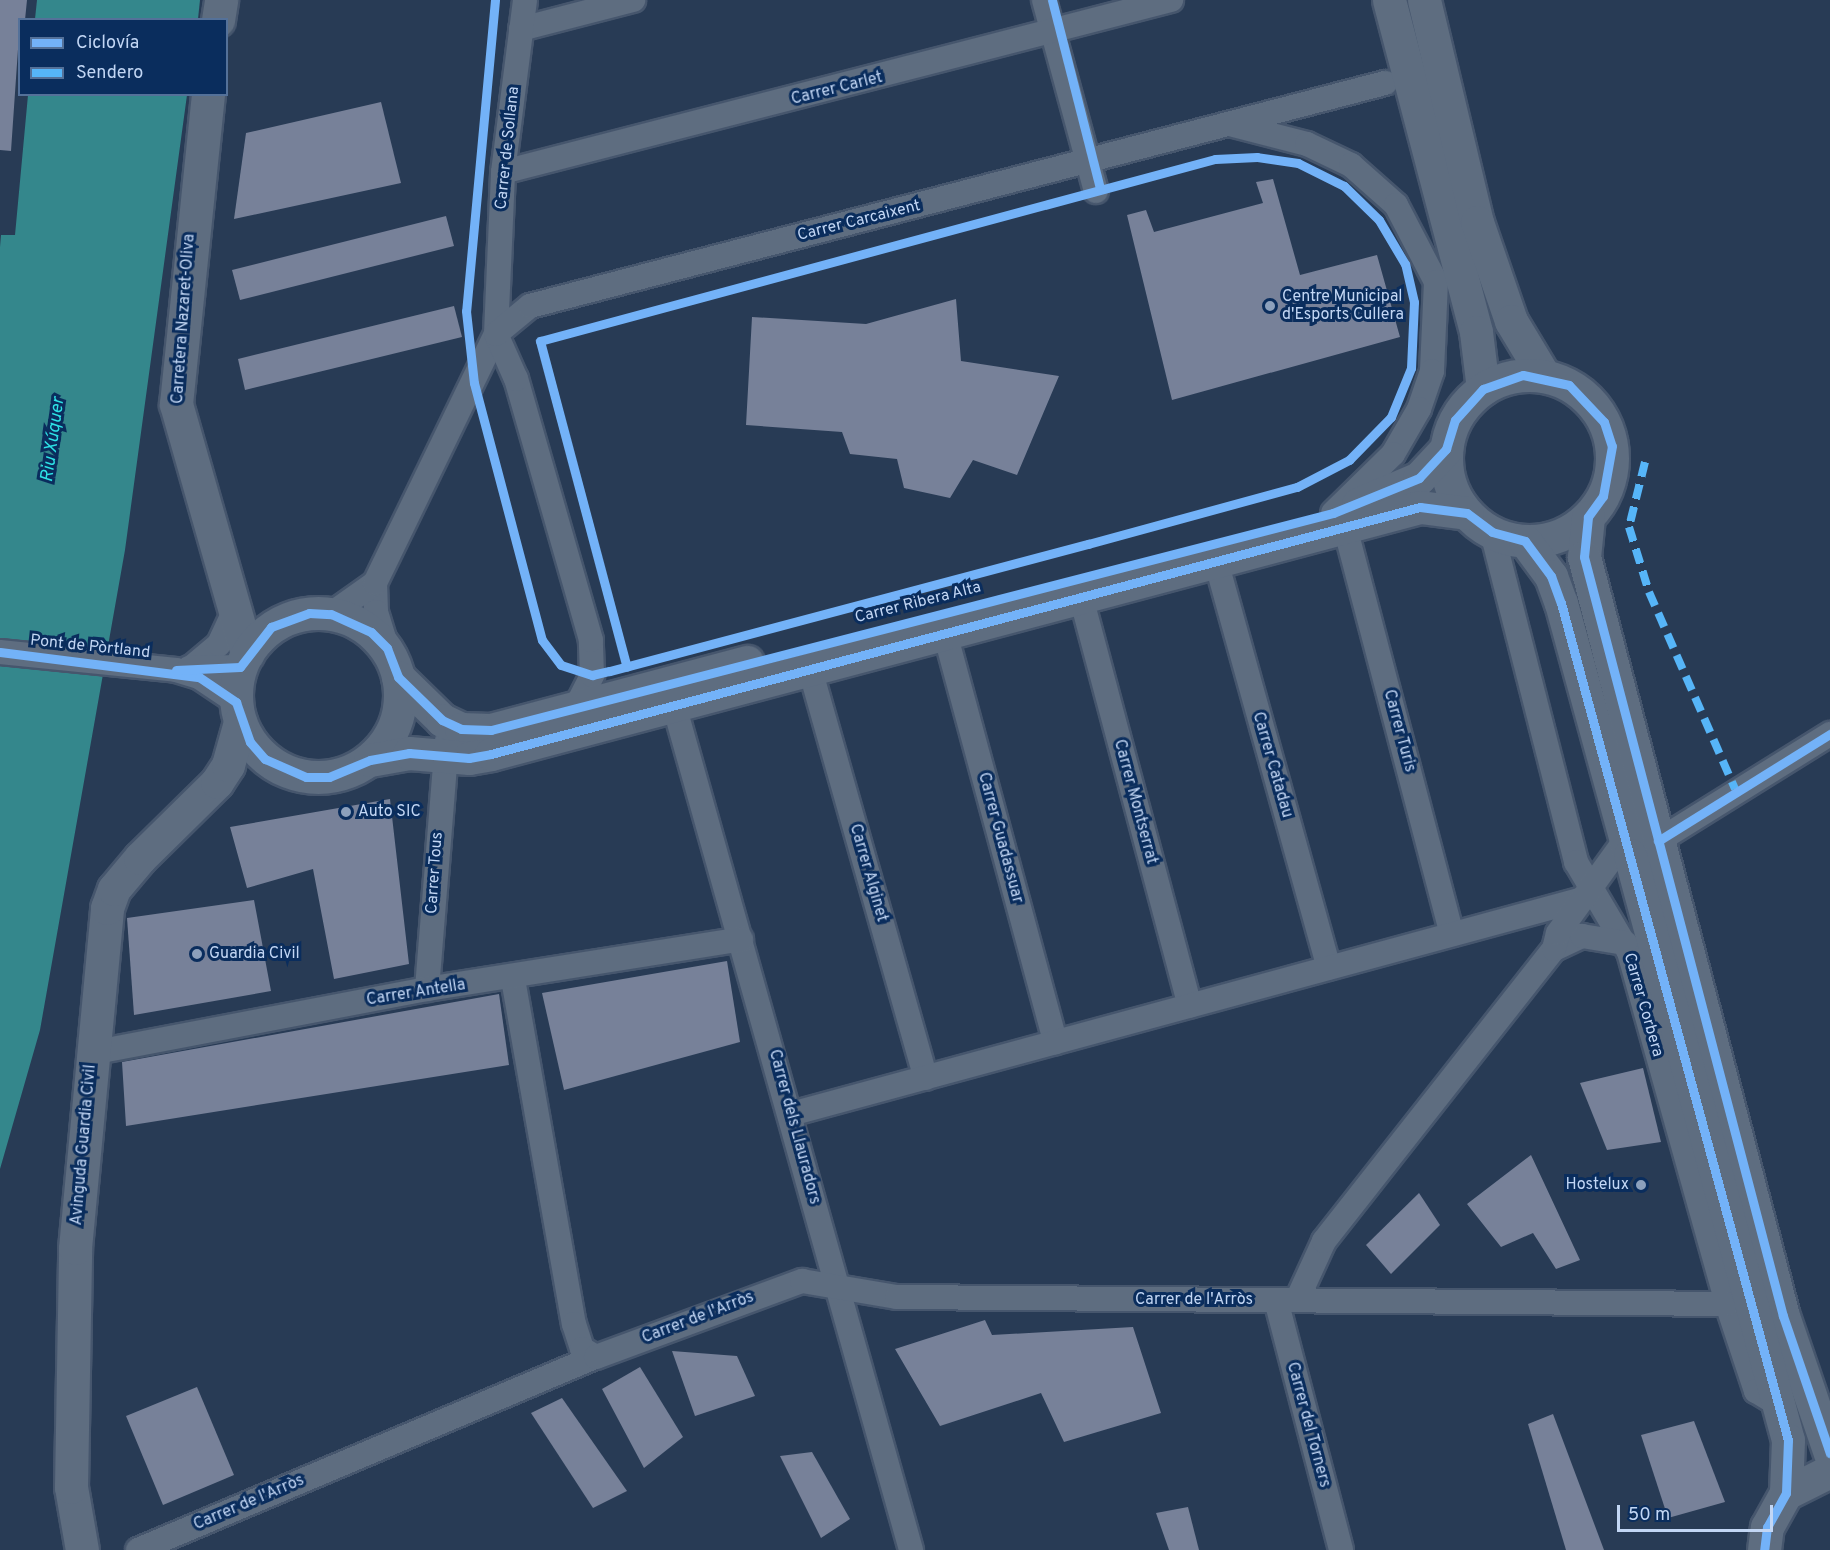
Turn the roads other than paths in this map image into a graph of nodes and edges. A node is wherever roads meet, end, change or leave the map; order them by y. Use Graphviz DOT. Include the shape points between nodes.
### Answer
graph roads {
  1 [pos="221,0"];
  2 [pos="525,0"];
  3 [pos="633,0"];
  4 [pos="1044,0"];
  5 [pos="1171,0"];
  6 [pos="1389,0"];
  7 [pos="1424,0"];
  8 [pos="218,18"];
  9 [pos="521,29"];
  10 [pos="1053,33"];
  11 [pos="1385,83"];
  12 [pos="208,96"];
  13 [pos="1231,124"];
  14 [pos="1088,162"];
  15 [pos="503,172"];
  16 [pos="1096,191"];
  17 [pos="1436,282"];
  18 [pos="496,334"];
  19 [pos="1544,376"];
  20 [pos="1483,389"];
  21 [pos="1446,449"];
  22 [pos="1588,517"];
  23 [pos="1339,520"];
  24 [pos="1479,523"];
  25 [pos="1524,541"];
  26 [pos="1216,561"];
  27 [pos="222,575"];
  28 [pos="375,583"];
  29 [pos="1081,597"];
  30 [pos="331,614"];
  31 [pos="232,616"];
  32 [pos="287,619"];
  33 [pos="945,633"];
  34 [pos="0,652"];
  35 [pos="243,660"];
  36 [pos="393,663"];
  37 [pos="184,669"];
  38 [pos="810,669"];
  39 [pos="577,705"];
  40 [pos="674,705"];
  41 [pos="238,712"];
  42 [pos="461,729"];
  43 [pos="1830,734"];
  44 [pos="443,757"];
  45 [pos="370,760"];
  46 [pos="284,771"];
  47 [pos="217,782"];
  48 [pos="1626,839"];
  49 [pos="1658,841"];
  50 [pos="1588,891"];
  51 [pos="1452,934"];
  52 [pos="741,939"];
  53 [pos="1625,943"];
  54 [pos="1554,949"];
  55 [pos="1329,968"];
  56 [pos="513,979"];
  57 [pos="427,989"];
  58 [pos="1190,1006"];
  59 [pos="1055,1042"];
  60 [pos="91,1053"];
  61 [pos="926,1078"];
  62 [pos="791,1114"];
  63 [pos="836,1284"];
  64 [pos="1286,1300"];
  65 [pos="1726,1304"];
  66 [pos="596,1357"];
  67 [pos="1778,1404"];
  68 [pos="1830,1453"];
  69 [pos="1830,1471"];
  70 [pos="1786,1493"];
  71 [pos="1759,1542"];
  72 [pos="82,1550"];
  73 [pos="138,1550"];
  74 [pos="910,1550"];
  75 [pos="1341,1550"];
  1 -- 8 [label="street"];
  2 -- 9 [label="street, Carrer de Sollana"];
  3 -- 9 [label="street"];
  4 -- 10 [label="street"];
  5 -- 10 [label="street, Carrer Carlet"];
  6 -- 20 [label="street" via="1476,332"];
  7 -- 19 [label="street" via="1477,222 1511,321"];
  9 -- 15 [label="street, Carrer de Sollana"];
  10 -- 14 [label="street"];
  10 -- 15 [label="street, Carrer Carlet"];
  11 -- 13 [label="street, Carrer Carcaixent"];
  12 -- 27 [label="street, Carretera Nazaret-Oliva" via="176,404"];
  13 -- 14 [label="street, Carrer Carcaixent"];
  13 -- 17 [label="street, Carrer Carcaixent" via="1307,144 1351,165 1396,206"];
  14 -- 16 [label="street"];
  14 -- 18 [label="street, Carrer Carcaixent" via="530,306"];
  15 -- 18 [label="street, Carrer de Sollana"];
  17 -- 23 [label="street, Carrer Ribera Alta" via="1432,371 1419,409 1393,454"];
  18 -- 28 [label="street"];
  18 -- 39 [label="street" via="516,379 591,640 592,675"];
  19 -- 20 [label="street" via="1512,377"];
  19 -- 22 [label="street" via="1589,401 1609,438 1611,472"];
  20 -- 21 [label="street" via="1455,420"];
  21 -- 23 [label="street, Carrer Ribera Alta" via="1410,483"];
  21 -- 24 [label="street" via="1447,472"];
  22 -- 25 [label="street" via="1548,539"];
  22 -- 49 [label="street" via="1584,557"];
  23 -- 24 [label="street, Carrer Ribera Alta" via="1420,507"];
  23 -- 26 [label="street, Carrer Ribera Alta"];
  23 -- 39 [label="street, Carrer Ribera Alta"];
  23 -- 51 [label="street, Carrer Turis"];
  24 -- 25 [label="street"];
  24 -- 50 [label="street, Carrer Corbera" via="1576,862"];
  25 -- 48 [label="street" via="1551,576 1561,603"];
  26 -- 29 [label="street, Carrer Ribera Alta"];
  26 -- 55 [label="street, Carrer Catadau"];
  27 -- 31 [label="street, Carretera Nazaret-Oliva"];
  27 -- 32 [label="street, Carretera Nazaret-Oliva" via="242,607 256,615"];
  28 -- 30 [label="street"];
  28 -- 36 [label="street" via="376,612"];
  29 -- 33 [label="street, Carrer Ribera Alta"];
  29 -- 58 [label="street, Carrer Montserrat"];
  30 -- 32 [label="street"];
  30 -- 36 [label="street" via="352,620"];
  31 -- 35 [label="street, Carretera Nazaret-Oliva"];
  31 -- 37 [label="street" via="219,644"];
  32 -- 35 [label="street"];
  33 -- 38 [label="street, Carrer Ribera Alta"];
  33 -- 59 [label="street, Carrer Guadassuar"];
  34 -- 37 [label="street, Pont de Pòrtland"];
  35 -- 37 [label="street"];
  35 -- 41 [label="street"];
  36 -- 42 [label="street" via="419,702"];
  36 -- 45 [label="street" via="396,723"];
  37 -- 41 [label="street"];
  38 -- 40 [label="street, Carrer Ribera Alta"];
  38 -- 61 [label="street, Carrer Alginet"];
  39 -- 42 [label="street, Carrer Ribera Alta" via="492,730"];
  40 -- 44 [label="street, Carrer Ribera Alta" via="491,754"];
  40 -- 52 [label="street, Carrer dels Llauradors"];
  41 -- 46 [label="street" via="265,759"];
  41 -- 47 [label="street, Avinguda Guardia Civil" via="228,765"];
  42 -- 44 [label="street" via="448,737"];
  43 -- 49 [label="street"];
  44 -- 45 [label="street, Carrer Ribera Alta" via="410,753"];
  44 -- 57 [label="street, Carrer Tous"];
  45 -- 46 [label="street" via="329,777"];
  46 -- 47 [label="street" via="263,769"];
  47 -- 60 [label="street, Avinguda Guardia Civil" via="114,889 100,942"];
  48 -- 50 [label="street"];
  48 -- 67 [label="street"];
  49 -- 68 [label="street" via="1783,1316"];
  50 -- 51 [label="street"];
  50 -- 53 [label="street, Carrer Corbera"];
  50 -- 54 [label="street" via="1558,933"];
  51 -- 55 [label="street"];
  52 -- 56 [label="street, Carrer Antella"];
  52 -- 62 [label="street, Carrer dels Llauradors"];
  53 -- 54 [label="street" via="1582,936"];
  53 -- 65 [label="street, Carrer Corbera"];
  54 -- 64 [label="street" via="1324,1241"];
  55 -- 58 [label="street"];
  56 -- 57 [label="street, Carrer Antella"];
  56 -- 66 [label="street" via="574,1324 582,1349"];
  57 -- 60 [label="street, Carrer Antella"];
  58 -- 59 [label="street"];
  59 -- 61 [label="street"];
  60 -- 72 [label="street, Avinguda Guardia Civil" via="75,1260 71,1487"];
  61 -- 62 [label="street"];
  62 -- 63 [label="street, Carrer dels Llauradors"];
  63 -- 64 [label="street, Carrer de l'Arròs" via="897,1297"];
  63 -- 66 [label="street, Carrer de l'Arròs" via="783,1285"];
  63 -- 74 [label="street, Carrer dels Llauradors"];
  64 -- 65 [label="street, Carrer de l'Arròs"];
  64 -- 75 [label="street, Carrer del Torners"];
  65 -- 67 [label="street, Carrer Corbera" via="1756,1391"];
  66 -- 73 [label="street, Carrer de l'Arròs"];
  67 -- 70 [label="street" via="1788,1440"];
  69 -- 70 [label="street"];
  70 -- 71 [label="street"];
}
